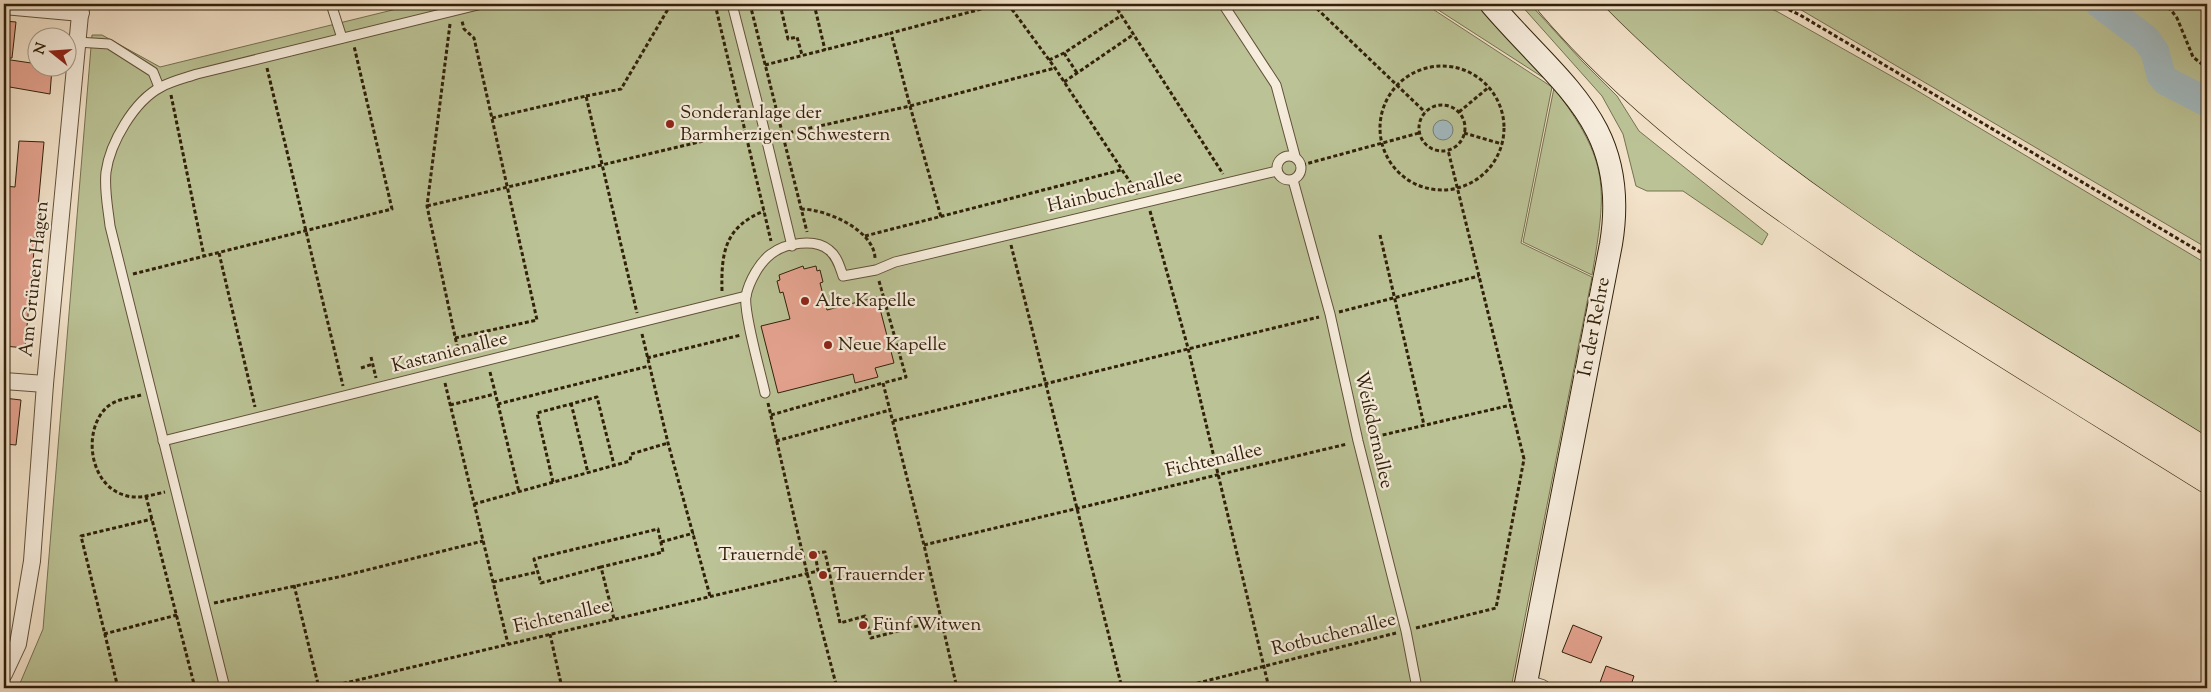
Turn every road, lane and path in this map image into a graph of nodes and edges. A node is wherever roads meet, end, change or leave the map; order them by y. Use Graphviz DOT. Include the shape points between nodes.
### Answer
graph roads {
  1 [pos="331,4"];
  2 [pos="482,4"];
  3 [pos="671,4"];
  4 [pos="715,4"];
  5 [pos="732,4"];
  6 [pos="750,4"];
  7 [pos="780,4"];
  8 [pos="814,4"];
  9 [pos="1000,4"];
  10 [pos="1008,4"];
  11 [pos="1114,4"];
  12 [pos="1223,4"];
  13 [pos="1312,4"];
  14 [pos="1490,4"];
  15 [pos="1552,4"];
  16 [pos="1582,4"];
  17 [pos="1777,4"];
  18 [pos="2162,4"];
  19 [pos="4,6"];
  20 [pos="81,8"];
  21 [pos="455,10"];
  22 [pos="1122,15"];
  23 [pos="891,32"];
  24 [pos="78,34"];
  25 [pos="1134,34"];
  26 [pos="352,36"];
  27 [pos="342,38"];
  28 [pos="78,42"];
  29 [pos="825,50"];
  30 [pos="1064,53"];
  31 [pos="802,56"];
  32 [pos="265,57"];
  33 [pos="1049,60"];
  34 [pos="765,65"];
  35 [pos="1055,68"];
  36 [pos="2207,68"];
  37 [pos="1077,73"];
  38 [pos="74,78"];
  39 [pos="1064,82"];
  40 [pos="1396,85"];
  41 [pos="164,86"];
  42 [pos="1489,87"];
  43 [pos="586,96"];
  44 [pos="910,106"];
  45 [pos="1425,112"];
  46 [pos="1458,112"];
  47 [pos="492,118"];
  48 [pos="746,131"];
  49 [pos="1419,133"];
  50 [pos="1464,133"];
  51 [pos="783,134"];
  52 [pos="1381,144"];
  53 [pos="1502,144"];
  54 [pos="1448,150"];
  55 [pos="1294,156"];
  56 [pos="602,165"];
  57 [pos="1302,165"];
  58 [pos="1121,170"];
  59 [pos="1277,171"];
  60 [pos="1293,180"];
  61 [pos="1229,182"];
  62 [pos="508,187"];
  63 [pos="1457,189"];
  64 [pos="1143,201"];
  65 [pos="427,206"];
  66 [pos="801,209"];
  67 [pos="764,210"];
  68 [pos="941,217"];
  69 [pos="306,232"];
  70 [pos="1009,235"];
  71 [pos="1380,235"];
  72 [pos="866,236"];
  73 [pos="809,242"];
  74 [pos="792,246"];
  75 [pos="773,252"];
  76 [pos="219,253"];
  77 [pos="204,256"];
  78 [pos="2207,256"];
  79 [pos="876,270"];
  80 [pos="123,276"];
  81 [pos="1479,276"];
  82 [pos="746,296"];
  83 [pos="1396,297"];
  84 [pos="722,304"];
  85 [pos="1330,314"];
  86 [pos="639,324"];
  87 [pos="752,332"];
  88 [pos="455,338"];
  89 [pos="1188,348"];
  90 [pos="371,357"];
  91 [pos="647,358"];
  92 [pos="488,361"];
  93 [pos="373,364"];
  94 [pos="649,366"];
  95 [pos="361,368"];
  96 [pos="462,368"];
  97 [pos="442,372"];
  98 [pos="4,380"];
  99 [pos="883,383"];
  100 [pos="1046,383"];
  101 [pos="45,384"];
  102 [pos="378,388"];
  103 [pos="765,393"];
  104 [pos="495,394"];
  105 [pos="345,396"];
  106 [pos="128,398"];
  107 [pos="571,403"];
  108 [pos="498,404"];
  109 [pos="450,405"];
  110 [pos="1511,405"];
  111 [pos="890,410"];
  112 [pos="770,415"];
  113 [pos="257,418"];
  114 [pos="893,421"];
  115 [pos="1424,426"];
  116 [pos="163,441"];
  117 [pos="776,441"];
  118 [pos="1358,441"];
  119 [pos="668,443"];
  120 [pos="2207,454"];
  121 [pos="614,466"];
  122 [pos="588,473"];
  123 [pos="1219,474"];
  124 [pos="2207,480"];
  125 [pos="553,482"];
  126 [pos="175,489"];
  127 [pos="518,492"];
  128 [pos="146,496"];
  129 [pos="474,504"];
  130 [pos="1078,508"];
  131 [pos="152,519"];
  132 [pos="694,533"];
  133 [pos="483,541"];
  134 [pos="661,542"];
  135 [pos="924,545"];
  136 [pos="601,567"];
  137 [pos="537,572"];
  138 [pos="807,573"];
  139 [pos="493,582"];
  140 [pos="294,585"];
  141 [pos="710,596"];
  142 [pos="204,605"];
  143 [pos="177,614"];
  144 [pos="614,619"];
  145 [pos="941,620"];
  146 [pos="1406,631"];
  147 [pos="104,634"];
  148 [pos="550,634"];
  149 [pos="508,644"];
  150 [pos="1264,667"];
  151 [pos="4,674"];
  152 [pos="1531,686"];
  153 [pos="118,688"];
  154 [pos="195,688"];
  155 [pos="224,688"];
  156 [pos="319,688"];
  157 [pos="324,688"];
  158 [pos="562,688"];
  159 [pos="837,688"];
  160 [pos="957,688"];
  161 [pos="1122,688"];
  162 [pos="1178,688"];
  163 [pos="1269,688"];
  164 [pos="1416,688"];
  1 -- 27 [label="lane"];
  2 -- 21 [label="lane"];
  3 -- 43 [label="path" via="621,88"];
  4 -- 48 [label="path"];
  5 -- 74 [label="lane"];
  6 -- 34 [label="path"];
  7 -- 31 [label="path" via="788,39 798,37"];
  8 -- 29 [label="path"];
  9 -- 23 [label="path"];
  10 -- 33 [label="path"];
  11 -- 22 [label="path"];
  12 -- 55 [label="lane" via="1276,86"];
  13 -- 40 [label="path"];
  14 -- 152 [label="street, In der Rehre" via="1570,89 1591,118 1611,164 1616,192 1616,218"];
  15 -- 124 [label="highway" via="1568,24 1667,118 1785,209 1897,285"];
  16 -- 120 [label="highway" via="1657,76 1816,202"];
  17 -- 78 [label="path"];
  18 -- 36 [label="path" via="2177,18 2193,57"];
  19 -- 20 [label="street"];
  20 -- 24 [label="street, Am Grünen Hagen"];
  21 -- 26 [label="lane"];
  21 -- 47 [label="path" via="464,29 474,38"];
  21 -- 65 [label="path"];
  22 -- 25 [label="path"];
  22 -- 30 [label="path"];
  23 -- 29 [label="path"];
  23 -- 44 [label="path"];
  25 -- 37 [label="path"];
  25 -- 61 [label="path"];
  26 -- 27 [label="lane"];
  26 -- 69 [label="path" via="392,209"];
  27 -- 32 [label="lane"];
  28 -- 41 [label="lane" via="109,44 153,72"];
  29 -- 31 [label="path"];
  30 -- 33 [label="path"];
  30 -- 37 [label="path"];
  31 -- 34 [label="path"];
  32 -- 41 [label="lane"];
  32 -- 69 [label="path"];
  33 -- 35 [label="path"];
  34 -- 51 [label="path"];
  35 -- 39 [label="path"];
  35 -- 44 [label="path"];
  37 -- 39 [label="path"];
  38 -- 101 [label="street, Am Grünen Hagen"];
  39 -- 58 [label="path"];
  40 -- 42 [label="path" via="1408,75 1436,66 1465,70"];
  40 -- 45 [label="path"];
  40 -- 52 [label="path" via="1381,112"];
  41 -- 77 [label="path"];
  41 -- 80 [label="lane" via="134,110 117,137 106,172 110,226"];
  42 -- 46 [label="path"];
  42 -- 53 [label="path" via="1503,114"];
  43 -- 47 [label="path"];
  43 -- 56 [label="path"];
  44 -- 51 [label="path"];
  44 -- 68 [label="path"];
  45 -- 46 [label="path" via="1442,105"];
  45 -- 49 [label="path"];
  46 -- 50 [label="path" via="1463,118"];
  47 -- 62 [label="path"];
  48 -- 56 [label="path"];
  48 -- 67 [label="path"];
  49 -- 52 [label="path"];
  49 -- 54 [label="path" via="1433,149"];
  50 -- 53 [label="path"];
  50 -- 54 [label="path" via="1460,141"];
  51 -- 66 [label="path"];
  52 -- 57 [label="path"];
  52 -- 63 [label="path" via="1396,172 1410,182 1425,189"];
  53 -- 63 [label="path" via="1486,173"];
  54 -- 63 [label="path"];
  55 -- 57 [label="lane"];
  55 -- 59 [label="lane" via="1282,157"];
  56 -- 62 [label="path"];
  56 -- 86 [label="path"];
  57 -- 60 [label="lane" via="1299,176"];
  58 -- 64 [label="path"];
  58 -- 68 [label="path"];
  59 -- 60 [label="lane" via="1287,181"];
  59 -- 61 [label="lane, Hainbuchenallee"];
  60 -- 85 [label="lane, Weißdornallee"];
  61 -- 64 [label="lane, Hainbuchenallee"];
  62 -- 65 [label="path"];
  62 -- 88 [label="path" via="537,320"];
  63 -- 81 [label="path"];
  64 -- 70 [label="lane, Hainbuchenallee"];
  64 -- 89 [label="path" via="1152,213"];
  65 -- 88 [label="path"];
  66 -- 72 [label="path" via="814,209 830,215"];
  66 -- 73 [label="path"];
  67 -- 75 [label="path"];
  67 -- 84 [label="path" via="748,217 730,237 721,271"];
  68 -- 72 [label="path"];
  69 -- 76 [label="path"];
  69 -- 105 [label="path"];
  70 -- 79 [label="lane, Hainbuchenallee" via="895,262"];
  70 -- 100 [label="path"];
  71 -- 83 [label="path"];
  72 -- 79 [label="path" via="875,248"];
  73 -- 74 [label="lane"];
  73 -- 79 [label="lane, Hainbuchenallee" via="830,250 843,276"];
  74 -- 75 [label="lane"];
  75 -- 82 [label="lane" via="760,264"];
  76 -- 77 [label="path"];
  76 -- 113 [label="path"];
  77 -- 80 [label="path"];
  79 -- 99 [label="path" via="906,377"];
  80 -- 116 [label="lane"];
  81 -- 83 [label="path"];
  81 -- 110 [label="path"];
  82 -- 84 [label="lane, Kastanienallee"];
  82 -- 87 [label="lane"];
  83 -- 85 [label="path"];
  83 -- 115 [label="path"];
  84 -- 86 [label="lane, Kastanienallee"];
  85 -- 89 [label="path"];
  85 -- 118 [label="lane, Weißdornallee"];
  86 -- 91 [label="path"];
  86 -- 92 [label="lane, Kastanienallee"];
  87 -- 91 [label="path"];
  87 -- 103 [label="lane"];
  88 -- 96 [label="path"];
  89 -- 100 [label="path"];
  89 -- 123 [label="path"];
  90 -- 93 [label="path"];
  91 -- 94 [label="path"];
  92 -- 96 [label="lane, Kastanienallee"];
  92 -- 104 [label="path"];
  93 -- 95 [label="path"];
  93 -- 102 [label="path"];
  94 -- 108 [label="path"];
  94 -- 119 [label="path"];
  96 -- 97 [label="lane, Kastanienallee"];
  97 -- 102 [label="lane, Kastanienallee"];
  97 -- 109 [label="path"];
  98 -- 101 [label="street"];
  99 -- 111 [label="path"];
  99 -- 112 [label="path"];
  100 -- 114 [label="path"];
  100 -- 130 [label="path"];
  101 -- 151 [label="street, Am Grünen Hagen" via="32,561 18,644"];
  102 -- 105 [label="lane, Kastanienallee"];
  103 -- 112 [label="path"];
  104 -- 108 [label="path"];
  104 -- 109 [label="path"];
  105 -- 113 [label="lane, Kastanienallee"];
  106 -- 128 [label="path" via="106,408 92,436 92,452 98,472 107,484 134,498"];
  107 -- 121 [label="path" via="597,397"];
  107 -- 122 [label="path"];
  107 -- 125 [label="path" via="537,413"];
  108 -- 127 [label="path"];
  109 -- 129 [label="path"];
  110 -- 115 [label="path, Fichtenallee"];
  110 -- 146 [label="path, Rotbuchenallee" via="1524,459 1496,608"];
  111 -- 114 [label="path"];
  111 -- 117 [label="path"];
  112 -- 117 [label="path"];
  113 -- 116 [label="lane, Kastanienallee"];
  114 -- 135 [label="path"];
  115 -- 118 [label="path, Fichtenallee"];
  116 -- 126 [label="lane"];
  117 -- 138 [label="path"];
  118 -- 123 [label="path, Fichtenallee"];
  118 -- 146 [label="lane, Weißdornallee"];
  119 -- 121 [label="path" via="631,454 630,461"];
  119 -- 132 [label="path"];
  121 -- 122 [label="path"];
  122 -- 125 [label="path"];
  123 -- 130 [label="path, Fichtenallee"];
  123 -- 150 [label="path"];
  125 -- 127 [label="path"];
  126 -- 128 [label="path"];
  126 -- 142 [label="lane"];
  127 -- 129 [label="path"];
  128 -- 131 [label="path"];
  129 -- 133 [label="path"];
  130 -- 135 [label="path, Fichtenallee"];
  130 -- 161 [label="path"];
  131 -- 143 [label="path"];
  131 -- 147 [label="path" via="81,536"];
  132 -- 134 [label="path"];
  132 -- 141 [label="path"];
  133 -- 139 [label="path"];
  133 -- 140 [label="path"];
  134 -- 136 [label="path" via="664,552"];
  134 -- 137 [label="path" via="658,528 534,559"];
  135 -- 145 [label="path"];
  136 -- 137 [label="path" via="540,583"];
  136 -- 144 [label="path"];
  137 -- 139 [label="path"];
  138 -- 141 [label="path, Fichtenallee"];
  138 -- 145 [label="path" via="818,571 815,554 825,552 840,622 865,616 871,638"];
  138 -- 159 [label="path"];
  139 -- 149 [label="path"];
  140 -- 142 [label="path"];
  140 -- 156 [label="path"];
  141 -- 144 [label="path, Fichtenallee"];
  142 -- 155 [label="lane"];
  143 -- 147 [label="path"];
  143 -- 154 [label="path"];
  144 -- 148 [label="path, Fichtenallee"];
  145 -- 160 [label="path"];
  146 -- 150 [label="path, Rotbuchenallee"];
  146 -- 164 [label="lane, Weißdornallee"];
  147 -- 153 [label="path"];
  148 -- 149 [label="path, Fichtenallee"];
  148 -- 158 [label="path"];
  149 -- 157 [label="path, Fichtenallee"];
  150 -- 162 [label="path, Rotbuchenallee"];
  150 -- 163 [label="path"];
}
